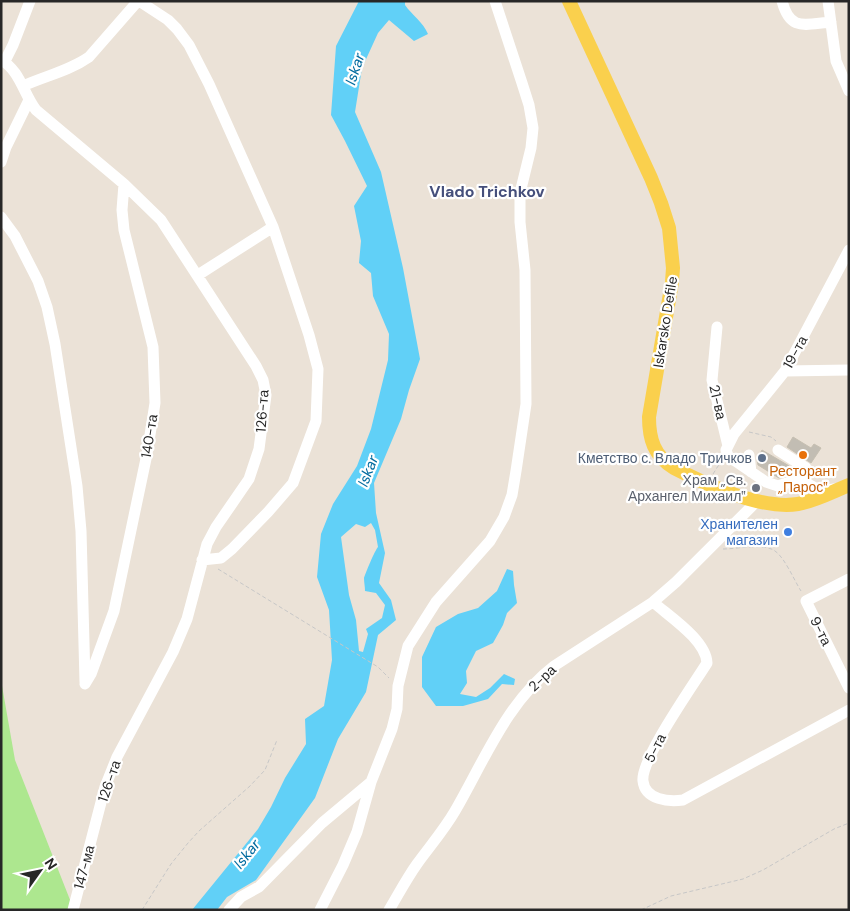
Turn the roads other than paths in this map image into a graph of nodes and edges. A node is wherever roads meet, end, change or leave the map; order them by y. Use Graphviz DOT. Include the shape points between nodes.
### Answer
graph roads {
  1 [pos="30,1"];
  2 [pos="138,1"];
  3 [pos="495,1"];
  4 [pos="569,1"];
  5 [pos="782,1"];
  6 [pos="828,1"];
  7 [pos="831,22"];
  8 [pos="3,60"];
  9 [pos="23,86"];
  10 [pos="849,91"];
  11 [pos="29,100"];
  12 [pos="4,147"];
  13 [pos="1,162"];
  14 [pos="124,184"];
  15 [pos="1,216"];
  16 [pos="273,226"];
  17 [pos="849,250"];
  18 [pos="198,275"];
  19 [pos="717,327"];
  20 [pos="849,370"];
  21 [pos="785,372"];
  22 [pos="727,450"];
  23 [pos="778,450"];
  24 [pos="749,455"];
  25 [pos="751,472"];
  26 [pos="799,479"];
  27 [pos="845,487"];
  28 [pos="756,502"];
  29 [pos="202,560"];
  30 [pos="849,579"];
  31 [pos="653,602"];
  32 [pos="849,688"];
  33 [pos="849,710"];
  34 [pos="371,782"];
  35 [pos="95,824"];
  36 [pos="73,910"];
  37 [pos="230,910"];
  38 [pos="320,910"];
  39 [pos="389,910"];
  1 -- 8 [label="street" via="13,45"];
  2 -- 9 [label="street" via="89,57 66,70"];
  2 -- 16 [label="street" via="168,20 189,45"];
  3 -- 34 [label="street" via="529,105 533,128 520,193 525,270 526,404 522,439 512,495 504,517 490,540 436,602 408,646 392,729"];
  4 -- 28 [label="main road, Iskarsko Defile" via="651,178 669,228 672,282 649,417 653,447 665,463"];
  5 -- 7 [label="street" via="789,19 798,24"];
  6 -- 7 [label="street"];
  7 -- 10 [label="street" via="836,61"];
  8 -- 9 [label="street, 126-та"];
  9 -- 11 [label="street, 126-та"];
  11 -- 12 [label="street"];
  11 -- 14 [label="street, 126-та" via="66,137"];
  12 -- 13 [label="street"];
  14 -- 15 [label="street, 140-та" via="124,230 152,347 155,403 114,611 85,684 77,486 54,344 38,280"];
  14 -- 18 [label="street, 126-та" via="161,220"];
  16 -- 18 [label="street"];
  16 -- 29 [label="street" via="310,334 318,369 316,421 293,482 232,549 221,558"];
  17 -- 21 [label="street, 19-та"];
  18 -- 29 [label="street, 126-та" via="256,366 266,394 259,449 249,479 216,527"];
  19 -- 22 [label="street, 21-ва" via="712,380"];
  20 -- 21 [label="street"];
  21 -- 22 [label="street, 19-та" via="734,434"];
  22 -- 25 [label="street"];
  23 -- 26 [label="street" via="806,468"];
  24 -- 25 [label="street"];
  25 -- 26 [label="street" via="778,486"];
  26 -- 27 [label="street" via="821,491"];
  27 -- 28 [label="main road, Iskarsko Defile" via="797,504"];
  28 -- 31 [label="street, 2-ра"];
  29 -- 35 [label="street, 126-та" via="187,619 117,757"];
  30 -- 32 [label="street, 9-та" via="806,601"];
  31 -- 33 [label="street, 5-та" via="694,637 706,655 707,664 670,720 645,767 642,780 654,796 664,801 683,800"];
  31 -- 39 [label="street, 2-ра" via="554,666 534,683 487,752 456,810"];
  34 -- 37 [label="street" via="322,823 259,887 241,897"];
  34 -- 38 [label="street" via="357,832"];
  35 -- 36 [label="street, 147-ма"];
}
